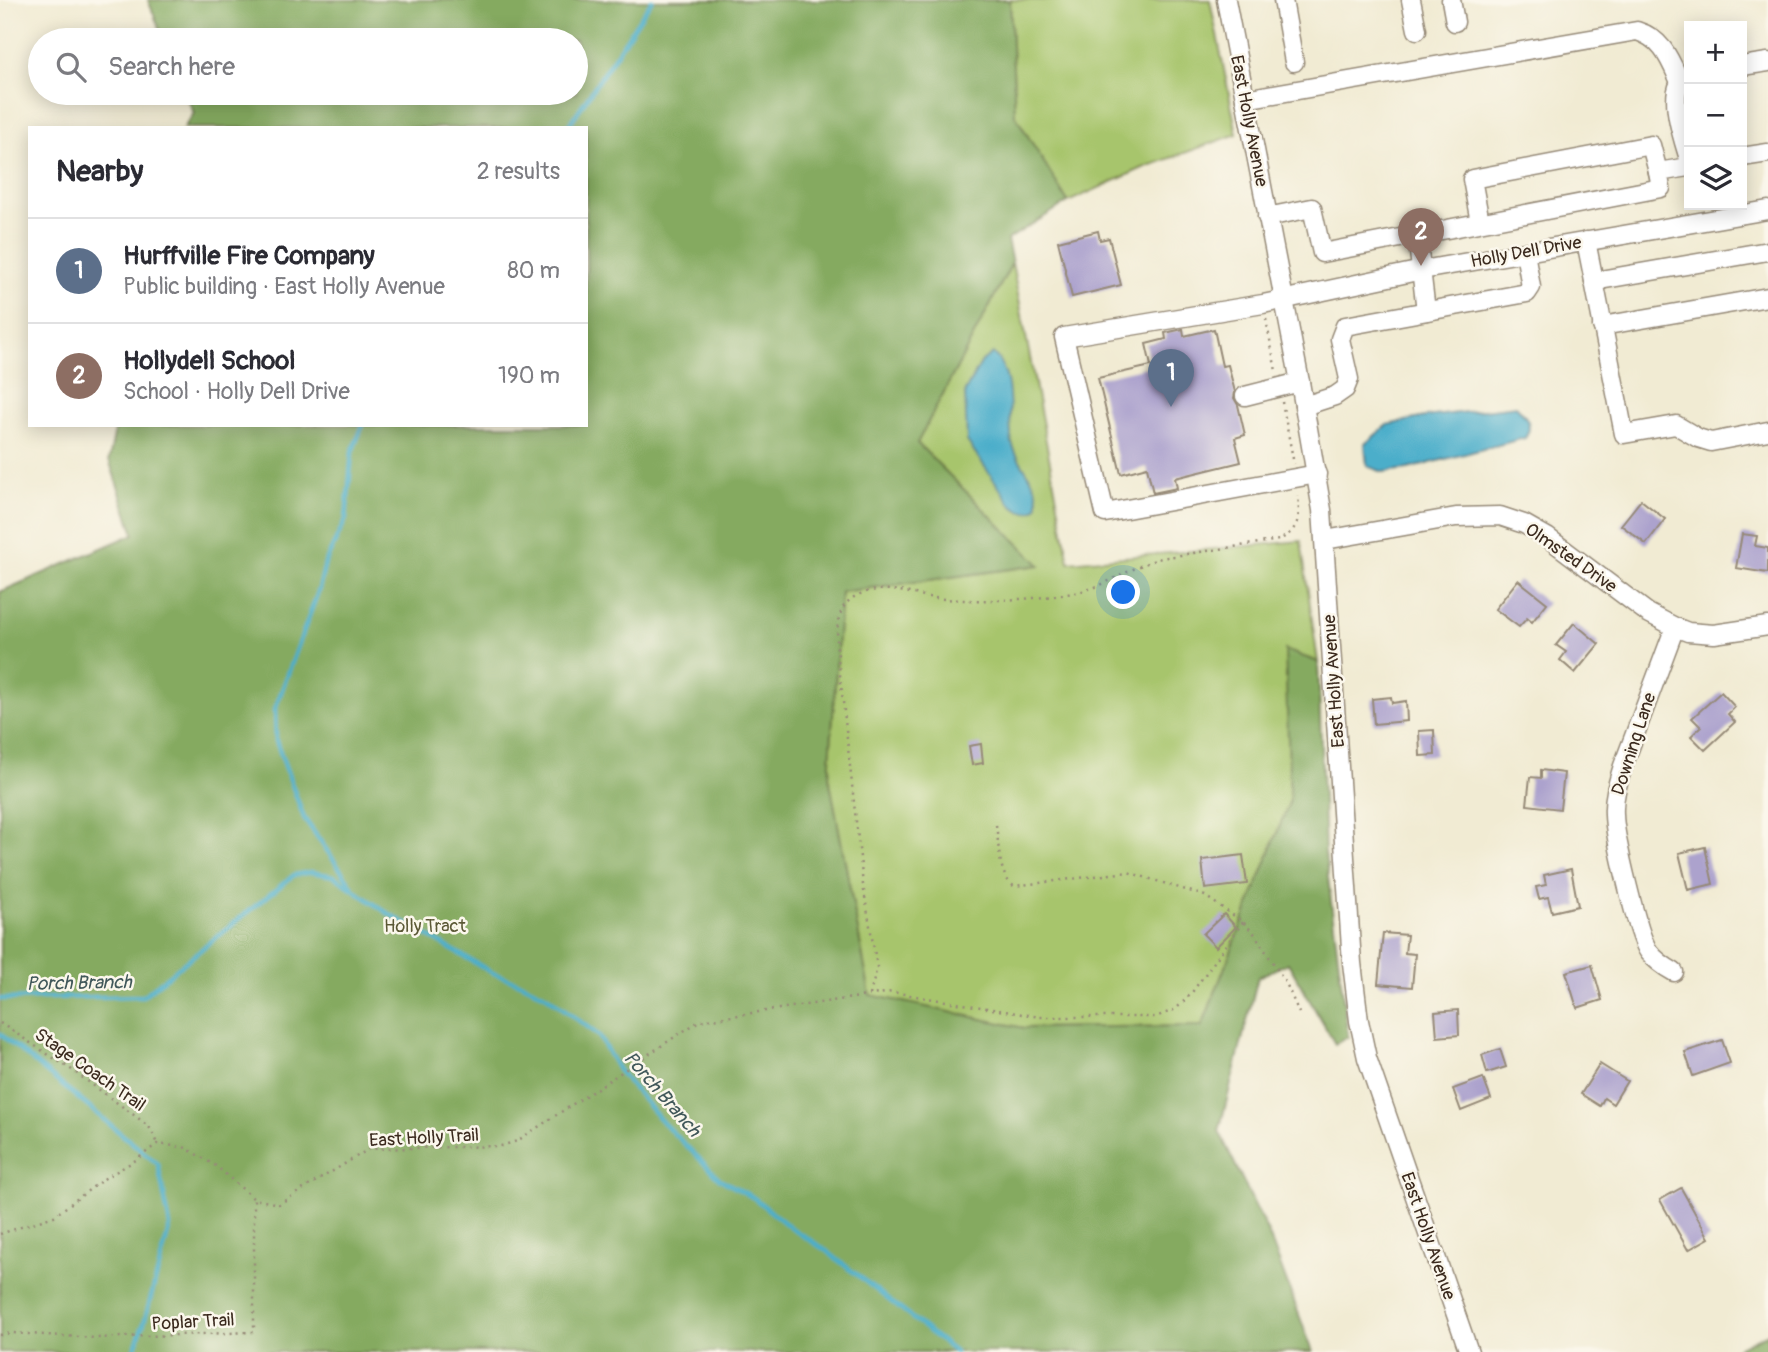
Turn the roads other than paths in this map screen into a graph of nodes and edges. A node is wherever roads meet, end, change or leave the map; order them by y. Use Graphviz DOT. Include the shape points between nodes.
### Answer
graph roads {
  1 [pos="1226,0"];
  2 [pos="1283,0"];
  3 [pos="1411,0"];
  4 [pos="1451,0"];
  5 [pos="1455,22"];
  6 [pos="1417,30"];
  7 [pos="1294,62"];
  8 [pos="1768,62"];
  9 [pos="1747,65"];
  10 [pos="1684,78"];
  11 [pos="1684,82"];
  12 [pos="1245,99"];
  13 [pos="1686,147"];
  14 [pos="1768,153"];
  15 [pos="1747,156"];
  16 [pos="1684,168"];
  17 [pos="1658,172"];
  18 [pos="1768,210"];
  19 [pos="1700,213"];
  20 [pos="1268,217"];
  21 [pos="1480,222"];
  22 [pos="1417,235"];
  23 [pos="1586,241"];
  24 [pos="1768,251"];
  25 [pos="1525,252"];
  26 [pos="1422,270"];
  27 [pos="1594,281"];
  28 [pos="1768,297"];
  29 [pos="1284,300"];
  30 [pos="1426,311"];
  31 [pos="1602,326"];
  32 [pos="1300,382"];
  33 [pos="1244,396"];
  34 [pos="1304,406"];
  35 [pos="1768,431"];
  36 [pos="1317,474"];
  37 [pos="1325,540"];
  38 [pos="1768,626"];
  39 [pos="1675,627"];
  40 [pos="1674,972"];
  41 [pos="1469,1352"];
  1 -- 12 [label="street, East Holly Avenue"];
  2 -- 7 [label="street"];
  3 -- 6 [label="street"];
  4 -- 5 [label="street"];
  8 -- 9 [label="street"];
  10 -- 12 [label="street" via="1652,35 1637,31"];
  11 -- 13 [label="street" via="1676,96"];
  12 -- 20 [label="street, East Holly Avenue"];
  14 -- 15 [label="street"];
  16 -- 17 [label="street"];
  17 -- 21 [label="street" via="1661,188"];
  17 -- 21 [label="street" via="1651,145 1472,179"];
  18 -- 19 [label="street, Holly Dell Drive"];
  19 -- 23 [label="street, Holly Dell Drive"];
  20 -- 22 [label="street" via="1312,208 1322,253"];
  20 -- 29 [label="street, East Holly Avenue"];
  21 -- 22 [label="street"];
  22 -- 26 [label="street"];
  23 -- 25 [label="street, Holly Dell Drive"];
  23 -- 27 [label="street"];
  24 -- 27 [label="street"];
  25 -- 26 [label="street, Holly Dell Drive"];
  25 -- 30 [label="street" via="1531,287 1527,293"];
  26 -- 29 [label="street, Holly Dell Drive"];
  26 -- 30 [label="street"];
  27 -- 31 [label="street"];
  28 -- 31 [label="street"];
  29 -- 32 [label="street, East Holly Avenue"];
  29 -- 36 [label="street, Holly Dell Drive" via="1064,337 1105,513"];
  30 -- 34 [label="street" via="1345,326 1340,339 1349,379 1345,389"];
  31 -- 35 [label="street" via="1624,434 1676,425 1711,442"];
  32 -- 33 [label="street"];
  32 -- 34 [label="street, East Holly Avenue"];
  34 -- 36 [label="street, East Holly Avenue"];
  36 -- 37 [label="street, East Holly Avenue"];
  37 -- 39 [label="street, Olmsted Drive" via="1456,517 1500,516 1547,537 1648,613"];
  37 -- 41 [label="street, East Holly Avenue" via="1359,1021 1367,1058"];
  38 -- 39 [label="street, Olmsted Drive" via="1714,634"];
  39 -- 40 [label="street, Downing Lane" via="1623,766 1614,816 1644,945"];
}
